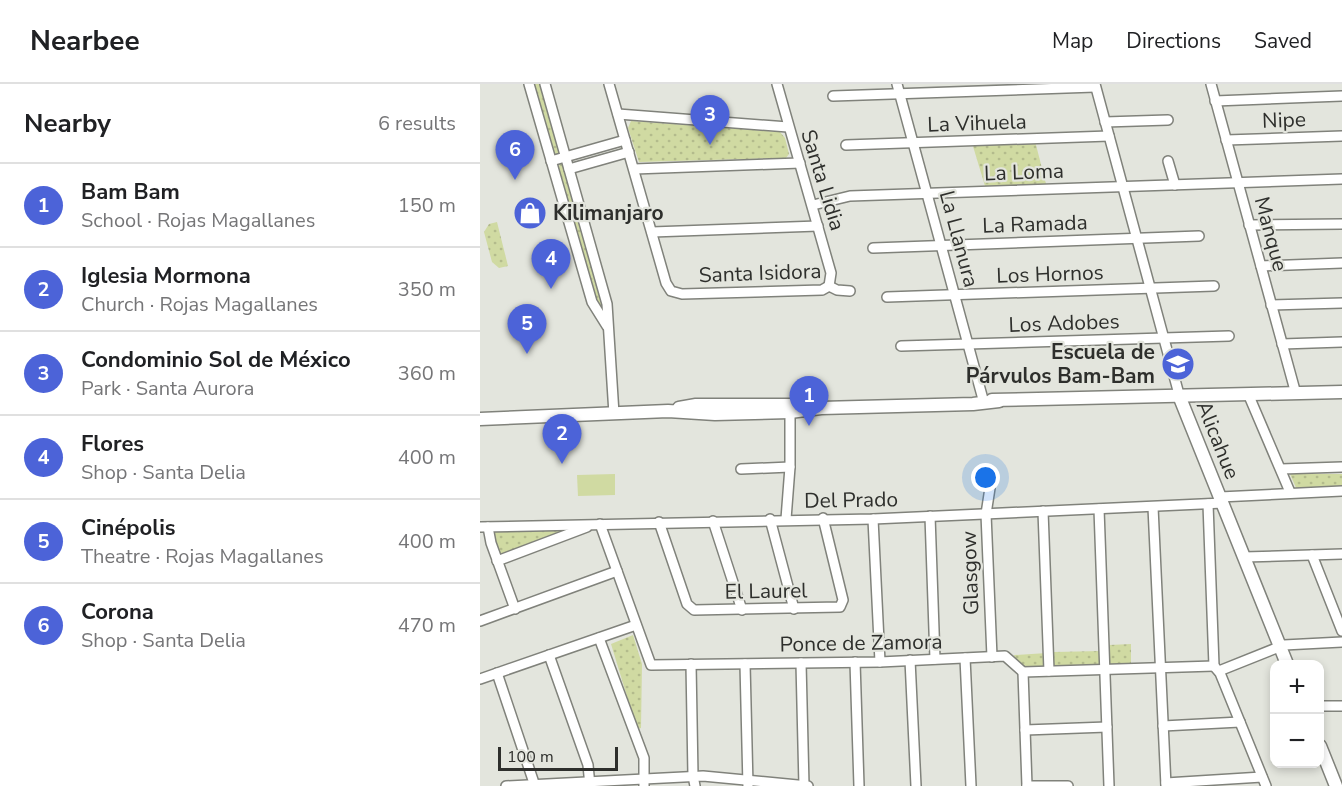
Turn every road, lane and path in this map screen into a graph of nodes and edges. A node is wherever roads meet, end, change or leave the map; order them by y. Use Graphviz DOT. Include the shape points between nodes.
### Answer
graph roads {
  1 [pos="529,84"];
  2 [pos="545,84"];
  3 [pos="609,84"];
  4 [pos="777,84"];
  5 [pos="1211,84"];
  6 [pos="1095,85"];
  7 [pos="899,89"];
  8 [pos="833,96"];
  9 [pos="1342,96"];
  10 [pos="1215,101"];
  11 [pos="618,114"];
  12 [pos="1168,120"];
  13 [pos="1105,122"];
  14 [pos="788,127"];
  15 [pos="1109,136"];
  16 [pos="1342,136"];
  17 [pos="626,140"];
  18 [pos="1226,140"];
  19 [pos="914,143"];
  20 [pos="846,145"];
  21 [pos="629,152"];
  22 [pos="566,157"];
  23 [pos="551,160"];
  24 [pos="1168,161"];
  25 [pos="800,163"];
  26 [pos="569,168"];
  27 [pos="634,169"];
  28 [pos="1342,179"];
  29 [pos="1238,182"];
  30 [pos="1175,185"];
  31 [pos="1123,187"];
  32 [pos="928,194"];
  33 [pos="813,205"];
  34 [pos="1342,224"];
  35 [pos="1250,225"];
  36 [pos="818,226"];
  37 [pos="652,232"];
  38 [pos="1199,236"];
  39 [pos="1137,238"];
  40 [pos="942,245"];
  41 [pos="873,248"];
  42 [pos="1342,263"];
  43 [pos="1261,266"];
  44 [pos="829,286"];
  45 [pos="1214,286"];
  46 [pos="1150,288"];
  47 [pos="850,291"];
  48 [pos="955,295"];
  49 [pos="887,297"];
  50 [pos="1342,303"];
  51 [pos="1271,305"];
  52 [pos="607,326"];
  53 [pos="1228,336"];
  54 [pos="1164,338"];
  55 [pos="1342,342"];
  56 [pos="969,344"];
  57 [pos="1282,344"];
  58 [pos="901,346"];
  59 [pos="1342,392"];
  60 [pos="1296,394"];
  61 [pos="1249,396"];
  62 [pos="1180,398"];
  63 [pos="983,401"];
  64 [pos="790,408"];
  65 [pos="614,414"];
  66 [pos="480,419"];
  67 [pos="1342,467"];
  68 [pos="790,468"];
  69 [pos="741,469"];
  70 [pos="1281,469"];
  71 [pos="990,488"];
  72 [pos="1342,491"];
  73 [pos="1290,492"];
  74 [pos="1221,500"];
  75 [pos="1208,504"];
  76 [pos="1153,507"];
  77 [pos="1098,509"];
  78 [pos="1043,511"];
  79 [pos="986,514"];
  80 [pos="930,516"];
  81 [pos="823,518"];
  82 [pos="770,519"];
  83 [pos="786,519"];
  84 [pos="873,519"];
  85 [pos="713,521"];
  86 [pos="659,522"];
  87 [pos="597,524"];
  88 [pos="484,527"];
  89 [pos="1342,554"];
  90 [pos="1312,555"];
  91 [pos="1244,557"];
  92 [pos="497,561"];
  93 [pos="617,571"];
  94 [pos="515,609"];
  95 [pos="794,609"];
  96 [pos="742,610"];
  97 [pos="1340,619"];
  98 [pos="480,621"];
  99 [pos="636,625"];
  100 [pos="1342,631"];
  101 [pos="599,638"];
  102 [pos="1342,642"];
  103 [pos="1280,646"];
  104 [pos="549,655"];
  105 [pos="992,657"];
  106 [pos="966,658"];
  107 [pos="935,659"];
  108 [pos="910,660"];
  109 [pos="1285,660"];
  110 [pos="855,662"];
  111 [pos="880,662"];
  112 [pos="801,663"];
  113 [pos="691,664"];
  114 [pos="745,664"];
  115 [pos="1160,667"];
  116 [pos="1105,669"];
  117 [pos="1216,669"];
  118 [pos="1049,671"];
  119 [pos="1023,672"];
  120 [pos="496,673"];
  121 [pos="480,679"];
  122 [pos="1324,706"];
  123 [pos="1342,706"];
  124 [pos="1240,722"];
  125 [pos="1163,726"];
  126 [pos="1107,727"];
  127 [pos="1025,730"];
  128 [pos="1324,756"];
  129 [pos="693,776"];
  130 [pos="644,782"];
  131 [pos="1264,782"];
  132 [pos="590,783"];
  133 [pos="749,783"];
  134 [pos="1166,784"];
  135 [pos="534,785"];
  136 [pos="506,786"];
  137 [pos="695,786"];
  138 [pos="805,786"];
  139 [pos="859,786"];
  140 [pos="915,786"];
  141 [pos="971,786"];
  142 [pos="1028,786"];
  143 [pos="1068,786"];
  144 [pos="1109,786"];
  145 [pos="1336,786"];
  1 -- 23 [label="street"];
  2 -- 22 [label="street"];
  3 -- 11 [label="street"];
  4 -- 14 [label="street, Santa Lidia"];
  5 -- 10 [label="street, Manque"];
  6 -- 7 [label="street"];
  6 -- 13 [label="street, Alicahue"];
  7 -- 8 [label="street"];
  7 -- 19 [label="street, La Llanura"];
  9 -- 10 [label="street"];
  10 -- 18 [label="street, Manque"];
  11 -- 14 [label="street"];
  11 -- 17 [label="street"];
  12 -- 13 [label="street"];
  13 -- 15 [label="street, Alicahue"];
  14 -- 25 [label="street, Santa Lidia"];
  15 -- 19 [label="street, La Vihuela"];
  15 -- 31 [label="street, Alicahue"];
  16 -- 18 [label="street, Nipe"];
  17 -- 21 [label="street"];
  17 -- 22 [label="street"];
  18 -- 29 [label="street, Manque"];
  19 -- 20 [label="street, La Vihuela"];
  19 -- 32 [label="street, La Llanura"];
  21 -- 26 [label="street"];
  21 -- 27 [label="street"];
  22 -- 23 [label="street"];
  22 -- 26 [label="street"];
  23 -- 52 [label="street" via="592,302"];
  24 -- 30 [label="street"];
  25 -- 27 [label="street"];
  25 -- 33 [label="street, Santa Lidia"];
  26 -- 52 [label="street" via="607,304"];
  27 -- 37 [label="street"];
  28 -- 29 [label="street, La Loma"];
  29 -- 30 [label="street, La Loma"];
  29 -- 35 [label="street, Manque"];
  30 -- 31 [label="street, La Loma"];
  31 -- 32 [label="street, La Loma"];
  31 -- 39 [label="street, Alicahue"];
  32 -- 33 [label="street, La Loma" via="843,197"];
  32 -- 40 [label="street, La Llanura"];
  33 -- 36 [label="street, Santa Lidia"];
  34 -- 35 [label="street"];
  35 -- 43 [label="street, Manque"];
  36 -- 37 [label="street"];
  36 -- 44 [label="street, Santa Lidia" via="831,273"];
  37 -- 44 [label="street, Santa Isidora" via="671,291 681,294 819,290"];
  38 -- 39 [label="street, La Ramada"];
  39 -- 40 [label="street, La Ramada"];
  39 -- 46 [label="street, Alicahue"];
  40 -- 41 [label="street, La Ramada"];
  40 -- 48 [label="street, La Llanura"];
  42 -- 43 [label="street"];
  43 -- 51 [label="street, Manque"];
  44 -- 47 [label="street, Santa Isidora"];
  45 -- 46 [label="street, Los Hornos"];
  46 -- 48 [label="street, Los Hornos"];
  46 -- 54 [label="street, Alicahue"];
  48 -- 49 [label="street, Los Hornos"];
  48 -- 56 [label="street, La Llanura"];
  50 -- 51 [label="street"];
  51 -- 57 [label="street, Manque"];
  52 -- 65 [label="street" via="612,350"];
  53 -- 54 [label="street, Los Adobes"];
  54 -- 56 [label="street, Los Adobes"];
  54 -- 62 [label="street, Alicahue"];
  55 -- 57 [label="street"];
  56 -- 58 [label="street, Los Adobes"];
  56 -- 63 [label="street, La Llanura"];
  57 -- 60 [label="street, Manque"];
  59 -- 60 [label="street"];
  60 -- 61 [label="street"];
  61 -- 62 [label="street"];
  61 -- 70 [label="street"];
  62 -- 63 [label="street"];
  62 -- 74 [label="street, Alicahue"];
  63 -- 64 [label="street"];
  64 -- 65 [label="street" via="696,405"];
  64 -- 68 [label="street"];
  65 -- 66 [label="street"];
  67 -- 70 [label="street"];
  68 -- 69 [label="street"];
  68 -- 83 [label="street"];
  70 -- 73 [label="street"];
  71 -- 79 [label="street, Glasgow"];
  72 -- 73 [label="street, Del Prado"];
  73 -- 74 [label="street, Del Prado"];
  74 -- 75 [label="street, Del Prado"];
  74 -- 91 [label="street, Alicahue"];
  75 -- 76 [label="street, Del Prado"];
  75 -- 117 [label="street"];
  76 -- 77 [label="street, Del Prado"];
  76 -- 115 [label="street"];
  77 -- 78 [label="street, Del Prado"];
  77 -- 116 [label="street"];
  78 -- 79 [label="street, Del Prado"];
  78 -- 118 [label="street"];
  79 -- 80 [label="street, Del Prado"];
  79 -- 105 [label="street, Glasgow"];
  80 -- 84 [label="street, Del Prado"];
  80 -- 107 [label="street"];
  81 -- 83 [label="street, Del Prado"];
  81 -- 84 [label="street, Del Prado"];
  81 -- 95 [label="street, El Laurel" via="842,606"];
  82 -- 83 [label="street, Del Prado"];
  82 -- 85 [label="street, Del Prado"];
  82 -- 95 [label="street"];
  84 -- 111 [label="street"];
  85 -- 86 [label="street, Del Prado"];
  85 -- 96 [label="street"];
  86 -- 87 [label="street, Del Prado"];
  86 -- 96 [label="street, El Laurel" via="691,609"];
  87 -- 88 [label="street, Del Prado"];
  87 -- 92 [label="street"];
  87 -- 93 [label="street, Ponce de Zamora"];
  88 -- 92 [label="street"];
  89 -- 90 [label="street"];
  90 -- 91 [label="street"];
  90 -- 97 [label="street"];
  91 -- 103 [label="street, Alicahue"];
  92 -- 94 [label="street"];
  93 -- 94 [label="street"];
  93 -- 99 [label="street, Ponce de Zamora"];
  94 -- 98 [label="street"];
  95 -- 96 [label="street, El Laurel"];
  97 -- 100 [label="street"];
  99 -- 101 [label="street"];
  99 -- 113 [label="street, Ponce de Zamora" via="650,664"];
  101 -- 104 [label="street"];
  101 -- 130 [label="street" via="644,758"];
  102 -- 103 [label="street"];
  103 -- 109 [label="street, Alicahue"];
  103 -- 117 [label="street"];
  104 -- 120 [label="street"];
  104 -- 132 [label="street" via="587,760"];
  105 -- 106 [label="street, Ponce de Zamora"];
  105 -- 119 [label="street, Ponce de Zamora" via="1007,657"];
  106 -- 107 [label="street, Ponce de Zamora"];
  106 -- 141 [label="street"];
  107 -- 108 [label="street, Ponce de Zamora"];
  108 -- 111 [label="street, Ponce de Zamora"];
  108 -- 140 [label="street"];
  110 -- 111 [label="street, Ponce de Zamora"];
  110 -- 112 [label="street, Ponce de Zamora"];
  110 -- 139 [label="street"];
  112 -- 114 [label="street, Ponce de Zamora"];
  112 -- 138 [label="street"];
  113 -- 114 [label="street, Ponce de Zamora"];
  113 -- 129 [label="street"];
  114 -- 133 [label="street"];
  115 -- 116 [label="street"];
  115 -- 117 [label="street"];
  115 -- 125 [label="street"];
  116 -- 118 [label="street"];
  116 -- 126 [label="street"];
  117 -- 124 [label="street"];
  118 -- 119 [label="street"];
  119 -- 127 [label="street"];
  120 -- 121 [label="street"];
  120 -- 135 [label="street"];
  122 -- 123 [label="street"];
  124 -- 125 [label="street"];
  124 -- 131 [label="street"];
  125 -- 134 [label="street"];
  126 -- 127 [label="street"];
  126 -- 144 [label="street"];
  127 -- 142 [label="street"];
  128 -- 145 [label="street"];
  129 -- 130 [label="street"];
  129 -- 133 [label="street"];
  129 -- 137 [label="street"];
  130 -- 132 [label="street"];
  131 -- 134 [label="street"];
  132 -- 135 [label="street"];
  133 -- 138 [label="street"];
  135 -- 136 [label="street"];
  142 -- 143 [label="street"];
}
